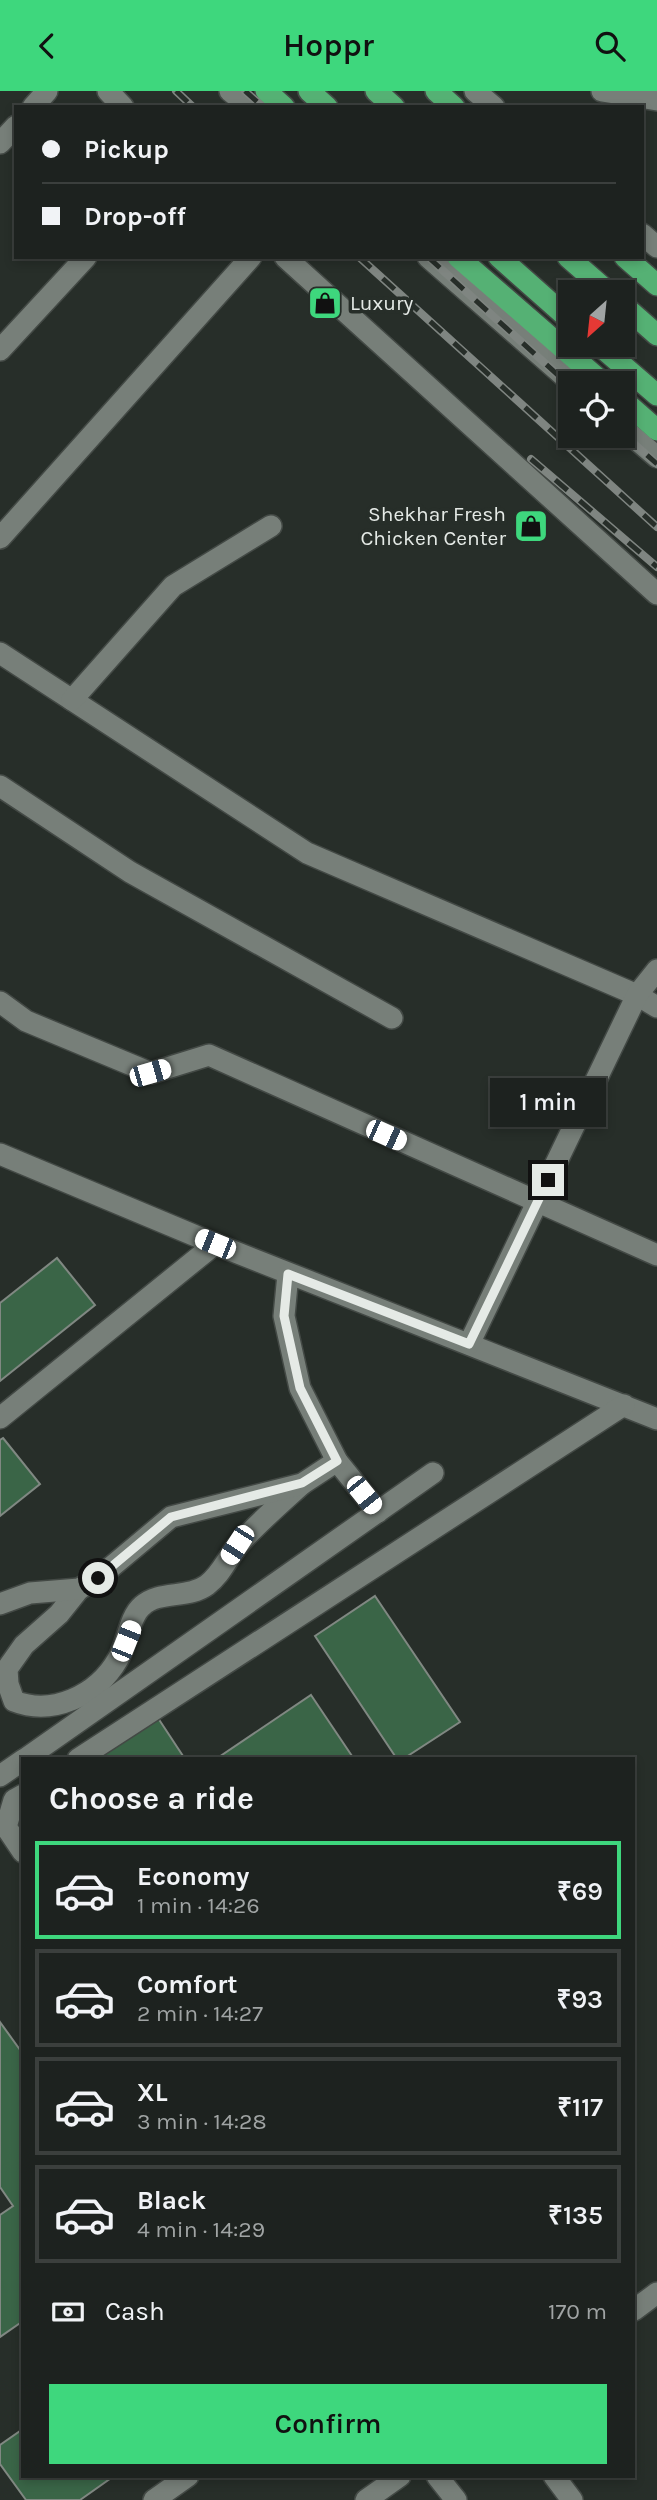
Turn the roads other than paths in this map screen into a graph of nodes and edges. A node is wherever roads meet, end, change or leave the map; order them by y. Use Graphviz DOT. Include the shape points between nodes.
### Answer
graph roads {
  1 [pos="47,91"];
  2 [pos="108,91"];
  3 [pos="266,91"];
  4 [pos="309,91"];
  5 [pos="376,91"];
  6 [pos="436,91"];
  7 [pos="475,91"];
  8 [pos="601,91"];
  9 [pos="657,100"];
  10 [pos="35,105"];
  11 [pos="121,105"];
  12 [pos="282,105"];
  13 [pos="325,105"];
  14 [pos="392,105"];
  15 [pos="452,105"];
  16 [pos="492,105"];
  17 [pos="14,127"];
  18 [pos="0,143"];
  19 [pos="84,259"];
  20 [pos="249,259"];
  21 [pos="287,259"];
  22 [pos="430,259"];
  23 [pos="460,259"];
  24 [pos="501,259"];
  25 [pos="570,259"];
  26 [pos="627,259"];
  27 [pos="594,280"];
  28 [pos="657,285"];
  29 [pos="558,309"];
  30 [pos="635,316"];
  31 [pos="657,335"];
  32 [pos="0,351"];
  33 [pos="613,357"];
  34 [pos="558,371"];
  35 [pos="589,371"];
  36 [pos="657,395"];
  37 [pos="635,411"];
  38 [pos="657,430"];
  39 [pos="635,438"];
  40 [pos="657,457"];
  41 [pos="271,526"];
  42 [pos="0,538"];
  43 [pos="657,594"];
  44 [pos="0,653"];
  45 [pos="72,700"];
  46 [pos="0,786"];
  47 [pos="657,970"];
  48 [pos="637,995"];
  49 [pos="0,1002"];
  50 [pos="657,1007"];
  51 [pos="392,1017"];
  52 [pos="0,1154"];
  53 [pos="537,1203"];
  54 [pos="215,1244"];
  55 [pos="657,1255"];
  56 [pos="288,1274"];
  57 [pos="469,1344"];
  58 [pos="624,1405"];
  59 [pos="0,1418"];
  60 [pos="657,1419"];
  61 [pos="337,1461"];
  62 [pos="433,1473"];
  63 [pos="302,1483"];
  64 [pos="378,1512"];
  65 [pos="79,1589"];
  66 [pos="0,1604"];
  67 [pos="27,1757"];
  68 [pos="81,1757"];
  69 [pos="21,1761"];
  70 [pos="0,1776"];
  71 [pos="21,1795"];
  72 [pos="21,1849"];
  73 [pos="657,2293"];
  74 [pos="635,2309"];
  75 [pos="185,2478"];
  76 [pos="397,2478"];
  77 [pos="439,2478"];
  78 [pos="556,2478"];
  79 [pos="154,2500"];
  80 [pos="366,2500"];
  81 [pos="456,2500"];
  82 [pos="572,2500"];
  1 -- 10 [label="street"];
  2 -- 11 [label="street"];
  3 -- 12 [label="highway"];
  4 -- 13 [label="highway"];
  5 -- 14 [label="highway"];
  6 -- 15 [label="highway"];
  7 -- 16 [label="street"];
  8 -- 9 [label="street"];
  17 -- 18 [label="street"];
  19 -- 32 [label="street"];
  20 -- 42 [label="street"];
  21 -- 43 [label="street"];
  22 -- 34 [label="street"];
  23 -- 35 [label="highway"];
  24 -- 29 [label="highway"];
  25 -- 27 [label="highway"];
  26 -- 28 [label="highway"];
  30 -- 31 [label="highway"];
  33 -- 36 [label="highway"];
  37 -- 38 [label="highway"];
  39 -- 40 [label="street"];
  41 -- 45 [label="street" via="173,586"];
  44 -- 45 [label="street"];
  45 -- 48 [label="street" via="306,853"];
  46 -- 51 [label="street" via="130,872"];
  47 -- 48 [label="street"];
  48 -- 50 [label="street"];
  48 -- 53 [label="street"];
  49 -- 53 [label="street" via="26,1021 150,1073 209,1055"];
  52 -- 54 [label="street"];
  53 -- 55 [label="street"];
  53 -- 57 [label="street"];
  54 -- 56 [label="street"];
  54 -- 59 [label="street"];
  56 -- 57 [label="street"];
  56 -- 61 [label="street" via="284,1316 300,1388"];
  57 -- 58 [label="street"];
  58 -- 60 [label="street"];
  58 -- 68 [label="street"];
  61 -- 63 [label="street"];
  61 -- 64 [label="street"];
  62 -- 64 [label="street"];
  63 -- 65 [label="street" via="171,1517"];
  63 -- 65 [label="street" via="237,1545 220,1573 205,1586 181,1596 155,1598 140,1607 118,1660 100,1681 66,1704 32,1708 14,1701 7,1669"];
  64 -- 67 [label="street"];
  65 -- 66 [label="street" via="30,1593"];
  69 -- 70 [label="street"];
  71 -- 72 [label="street" via="14,1800 6,1827"];
  73 -- 74 [label="street"];
  75 -- 79 [label="street"];
  76 -- 80 [label="street"];
  77 -- 81 [label="street"];
  78 -- 82 [label="street"];
}
